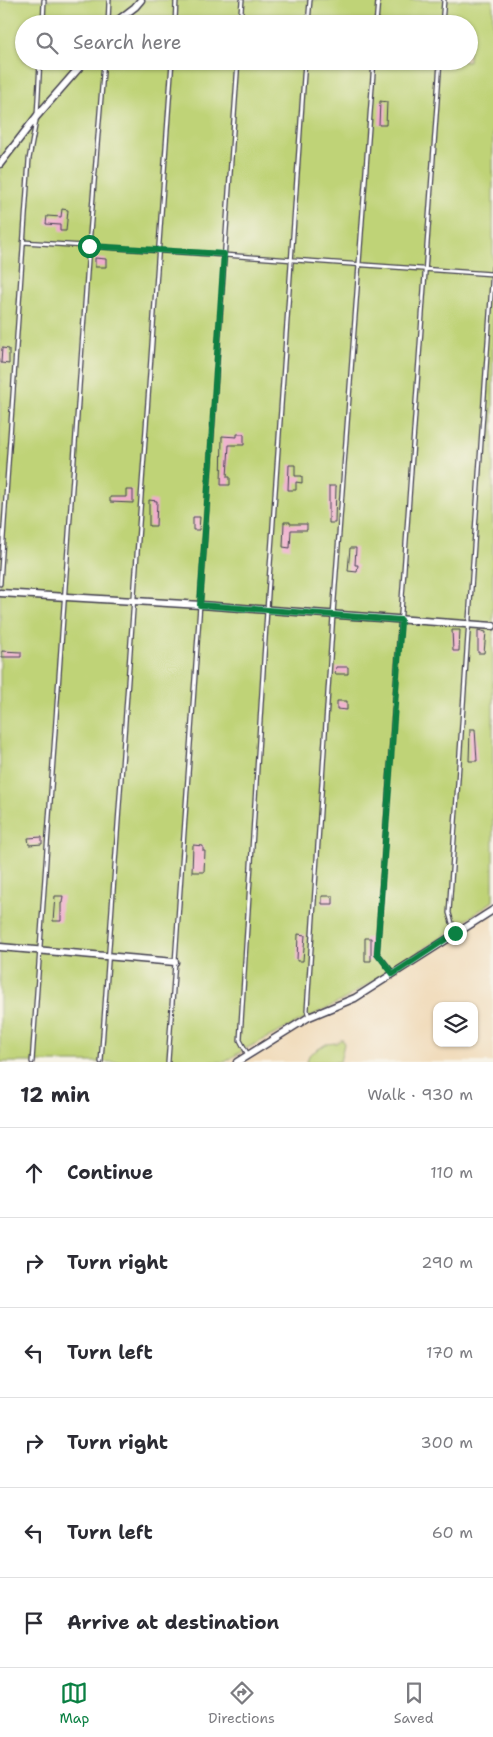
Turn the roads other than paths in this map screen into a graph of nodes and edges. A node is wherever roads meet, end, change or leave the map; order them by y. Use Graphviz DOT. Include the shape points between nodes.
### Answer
graph roads {
  1 [pos="44,0"];
  2 [pos="109,0"];
  3 [pos="141,0"];
  4 [pos="176,0"];
  5 [pos="242,0"];
  6 [pos="310,0"];
  7 [pos="378,0"];
  8 [pos="444,0"];
  9 [pos="43,15"];
  10 [pos="108,15"];
  11 [pos="125,15"];
  12 [pos="175,15"];
  13 [pos="241,15"];
  14 [pos="309,15"];
  15 [pos="377,15"];
  16 [pos="443,15"];
  17 [pos="40,70"];
  18 [pos="77,70"];
  19 [pos="103,70"];
  20 [pos="171,70"];
  21 [pos="237,70"];
  22 [pos="305,70"];
  23 [pos="373,70"];
  24 [pos="439,70"];
  25 [pos="37,116"];
  26 [pos="0,164"];
  27 [pos="23,242"];
  28 [pos="89,246"];
  29 [pos="158,250"];
  30 [pos="224,254"];
  31 [pos="292,260"];
  32 [pos="359,264"];
  33 [pos="493,267"];
  34 [pos="425,269"];
  35 [pos="493,274"];
  36 [pos="0,584"];
  37 [pos="0,593"];
  38 [pos="65,598"];
  39 [pos="134,602"];
  40 [pos="200,605"];
  41 [pos="267,610"];
  42 [pos="333,615"];
  43 [pos="401,620"];
  44 [pos="468,626"];
  45 [pos="493,626"];
  46 [pos="493,910"];
  47 [pos="455,933"];
  48 [pos="0,947"];
  49 [pos="40,950"];
  50 [pos="109,956"];
  51 [pos="175,962"];
  52 [pos="393,974"];
  53 [pos="309,1017"];
  54 [pos="248,1055"];
  55 [pos="32,1062"];
  56 [pos="101,1062"];
  57 [pos="168,1062"];
  58 [pos="237,1062"];
  1 -- 9 [label="lane"];
  2 -- 10 [label="lane"];
  3 -- 11 [label="street"];
  4 -- 12 [label="lane"];
  5 -- 13 [label="lane"];
  6 -- 14 [label="lane"];
  7 -- 15 [label="lane"];
  8 -- 16 [label="lane"];
  17 -- 25 [label="lane"];
  18 -- 25 [label="street"];
  19 -- 28 [label="lane"];
  20 -- 29 [label="lane"];
  21 -- 30 [label="lane"];
  22 -- 31 [label="lane"];
  23 -- 32 [label="lane"];
  24 -- 34 [label="lane"];
  25 -- 26 [label="street"];
  25 -- 27 [label="lane" via="29,159"];
  27 -- 28 [label="lane"];
  27 -- 36 [label="lane"];
  28 -- 29 [label="lane"];
  28 -- 38 [label="lane"];
  29 -- 30 [label="lane"];
  29 -- 39 [label="lane"];
  30 -- 31 [label="lane"];
  30 -- 40 [label="lane"];
  31 -- 32 [label="lane"];
  31 -- 41 [label="lane"];
  32 -- 34 [label="lane"];
  32 -- 42 [label="lane"];
  33 -- 35 [label="lane"];
  34 -- 35 [label="lane"];
  34 -- 43 [label="lane"];
  35 -- 44 [label="lane"];
  37 -- 38 [label="street"];
  38 -- 39 [label="street"];
  38 -- 49 [label="lane"];
  39 -- 40 [label="street"];
  39 -- 50 [label="lane"];
  40 -- 41 [label="street"];
  40 -- 51 [label="lane"];
  41 -- 42 [label="street"];
  41 -- 54 [label="lane" via="240,1040"];
  42 -- 43 [label="street"];
  42 -- 53 [label="lane"];
  43 -- 44 [label="street"];
  43 -- 52 [label="lane" via="377,953"];
  44 -- 45 [label="street"];
  44 -- 47 [label="lane" via="449,913"];
  46 -- 47 [label="street"];
  47 -- 52 [label="street"];
  48 -- 49 [label="street"];
  49 -- 50 [label="street"];
  49 -- 55 [label="lane"];
  50 -- 51 [label="street"];
  50 -- 56 [label="lane"];
  51 -- 57 [label="lane"];
  52 -- 53 [label="street" via="355,998"];
  53 -- 54 [label="street"];
  54 -- 58 [label="street"];
}
